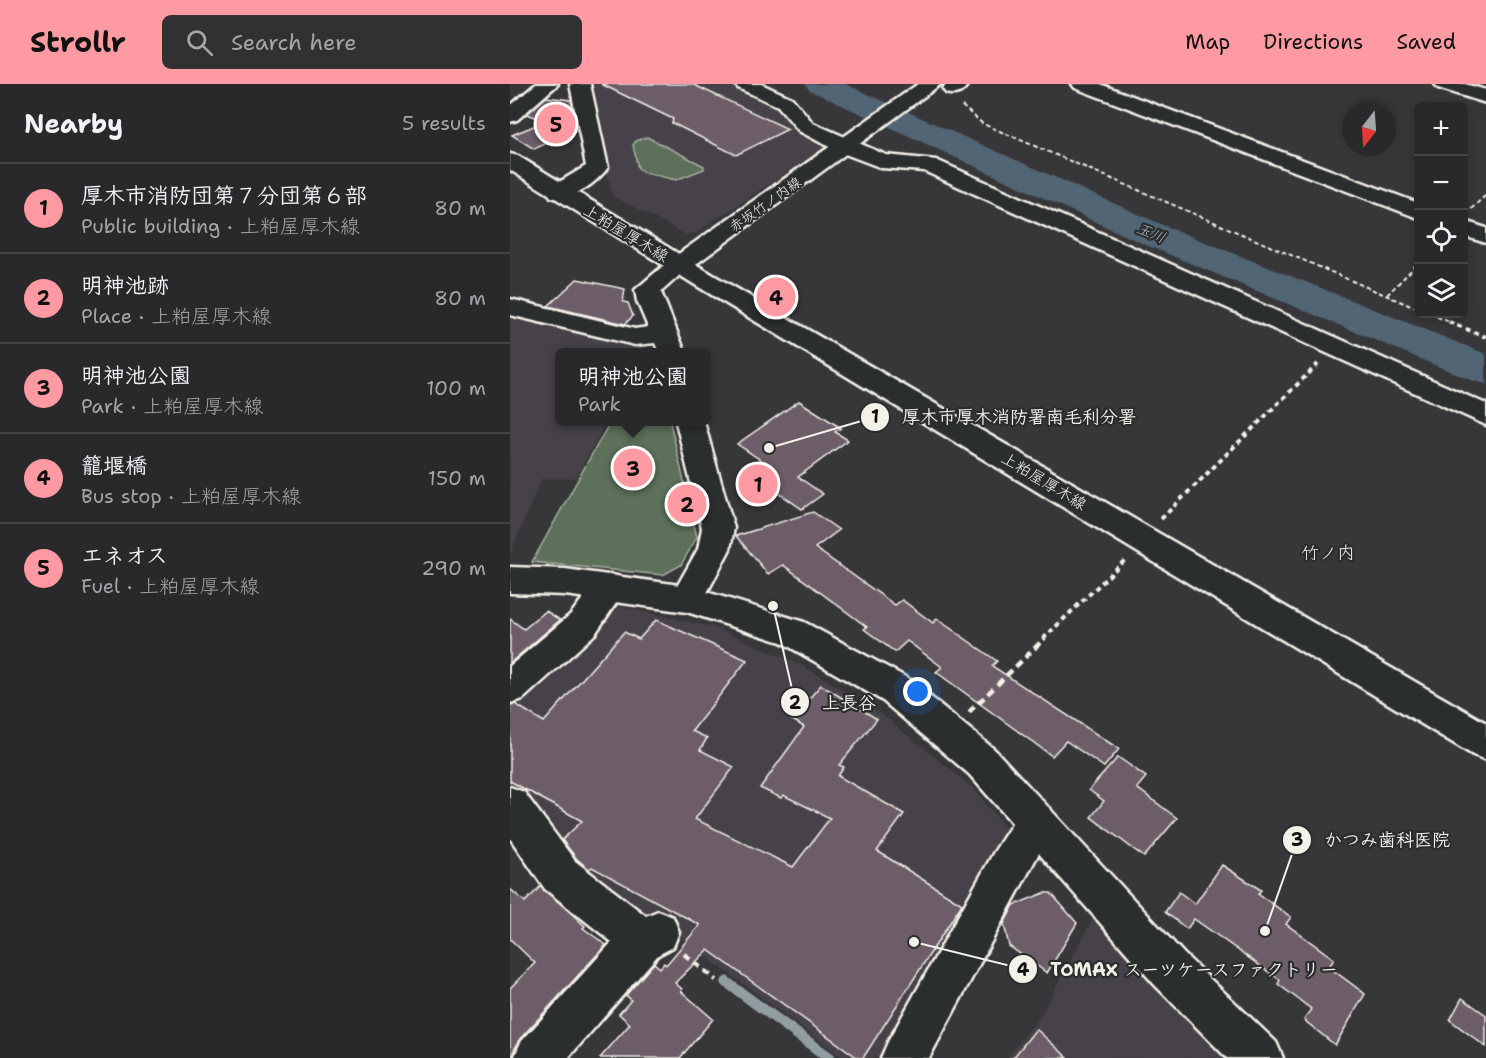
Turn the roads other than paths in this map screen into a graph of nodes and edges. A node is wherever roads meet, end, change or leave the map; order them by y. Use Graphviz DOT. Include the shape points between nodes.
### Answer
graph roads {
  1 [pos="548,84"];
  2 [pos="580,84"];
  3 [pos="745,84"];
  4 [pos="1082,84"];
  5 [pos="1445,84"];
  6 [pos="926,88"];
  7 [pos="1486,97"];
  8 [pos="510,116"];
  9 [pos="848,145"];
  10 [pos="510,161"];
  11 [pos="559,192"];
  12 [pos="1416,210"];
  13 [pos="1468,220"];
  14 [pos="1486,236"];
  15 [pos="679,265"];
  16 [pos="510,307"];
  17 [pos="668,343"];
  18 [pos="1486,415"];
  19 [pos="691,426"];
  20 [pos="510,580"];
  21 [pos="610,587"];
  22 [pos="687,599"];
  23 [pos="510,688"];
  24 [pos="1486,743"];
  25 [pos="510,805"];
  26 [pos="1036,821"];
  27 [pos="537,1058"];
  28 [pos="904,1058"];
  29 [pos="1260,1058"];
  1 -- 8 [label="street"];
  2 -- 11 [label="street" via="597,167"];
  3 -- 9 [label="street" via="785,102 806,127"];
  4 -- 12 [label="street"];
  5 -- 7 [label="street"];
  6 -- 9 [label="street, 赤坂竹ノ内線"];
  9 -- 15 [label="street, 赤坂竹ノ内線"];
  9 -- 18 [label="street" via="882,161 927,165"];
  10 -- 11 [label="street, 上粕屋厚木線"];
  11 -- 15 [label="street, 上粕屋厚木線"];
  13 -- 14 [label="street"];
  15 -- 17 [label="street, 赤坂竹ノ内線" via="648,290"];
  15 -- 24 [label="street, 上粕屋厚木線"];
  16 -- 17 [label="street"];
  19 -- 22 [label="street" via="718,528 714,549"];
  20 -- 21 [label="street"];
  21 -- 22 [label="street"];
  21 -- 23 [label="street" via="583,624"];
  22 -- 26 [label="street" via="792,632 896,690 982,762"];
  25 -- 27 [label="street" via="560,875 651,936"];
  26 -- 28 [label="street"];
  26 -- 29 [label="street" via="1169,969"];
}
